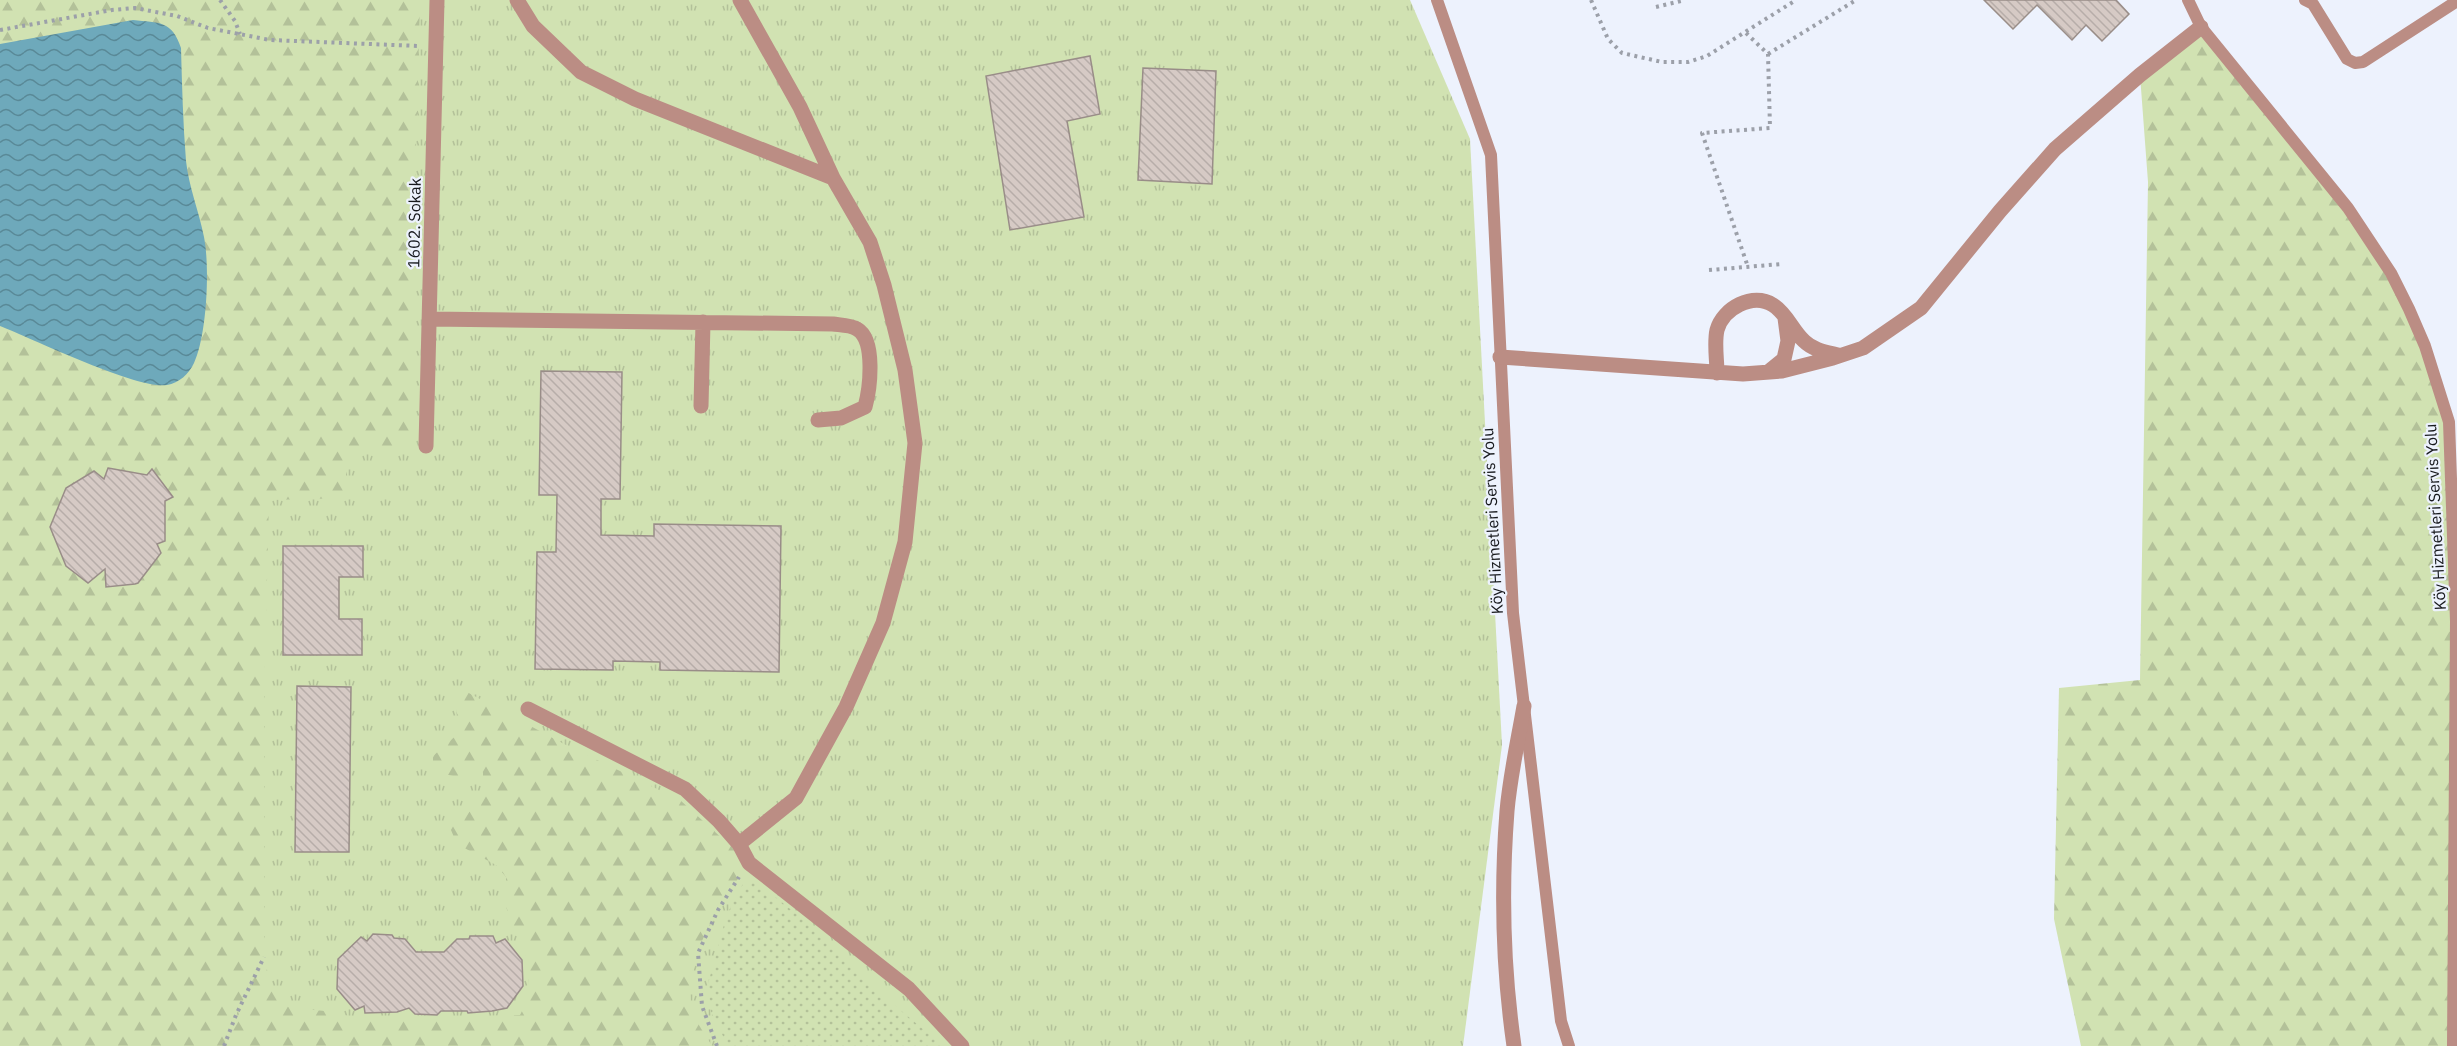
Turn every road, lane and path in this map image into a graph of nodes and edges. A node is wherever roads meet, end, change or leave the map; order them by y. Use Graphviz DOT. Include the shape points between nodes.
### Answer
graph roads {
  1 [pos="220,0"];
  2 [pos="437,0"];
  3 [pos="518,0"];
  4 [pos="740,0"];
  5 [pos="1437,0"];
  6 [pos="1592,0"];
  7 [pos="1685,0"];
  8 [pos="1796,0"];
  9 [pos="1856,0"];
  10 [pos="2306,0"];
  11 [pos="2189,1"];
  12 [pos="2457,1"];
  13 [pos="1656,7"];
  14 [pos="2201,27"];
  15 [pos="0,30"];
  16 [pos="1746,33"];
  17 [pos="240,34"];
  18 [pos="436,46"];
  19 [pos="1768,54"];
  20 [pos="833,178"];
  21 [pos="1782,264"];
  22 [pos="1748,267"];
  23 [pos="1709,270"];
  24 [pos="1784,315"];
  25 [pos="430,319"];
  26 [pos="704,322"];
  27 [pos="1840,356"];
  28 [pos="1500,357"];
  29 [pos="1768,372"];
  30 [pos="1718,373"];
  31 [pos="701,406"];
  32 [pos="818,420"];
  33 [pos="426,446"];
  34 [pos="2457,621"];
  35 [pos="1524,706"];
  36 [pos="528,709"];
  37 [pos="739,844"];
  38 [pos="749,863"];
  39 [pos="264,957"];
  40 [pos="224,1046"];
  41 [pos="717,1046"];
  42 [pos="962,1046"];
  43 [pos="1514,1046"];
  44 [pos="1569,1046"];
  45 [pos="2453,1046"];
  1 -- 17 [label="path"];
  2 -- 18 [label="street, 1602. Sokak"];
  3 -- 20 [label="street" via="533,26 581,72 634,99"];
  4 -- 20 [label="street" via="800,107"];
  5 -- 28 [label="lane, Köy Hizmetleri Servis Yolu" via="1491,155"];
  6 -- 16 [label="path" via="1608,39 1622,52 1638,58 1688,62 1707,56"];
  7 -- 13 [label="path"];
  8 -- 16 [label="path"];
  9 -- 19 [label="path"];
  10 -- 12 [label="lane" via="2313,4 2347,59 2355,63 2363,62"];
  11 -- 14 [label="lane, Köy Hizmetleri Servis Yolu"];
  14 -- 27 [label="street" via="2055,149 1921,308 1863,348"];
  14 -- 34 [label="lane, Köy Hizmetleri Servis Yolu" via="2348,208 2391,273 2409,309 2435,373 2449,422"];
  15 -- 17 [label="path" via="135,9"];
  16 -- 19 [label="path"];
  17 -- 18 [label="path" via="270,40"];
  18 -- 25 [label="street, 1602. Sokak"];
  19 -- 22 [label="path" via="1770,128 1702,133"];
  20 -- 37 [label="street" via="870,242 905,370 915,443 905,542 883,623 835,727 796,798"];
  21 -- 22 [label="path"];
  22 -- 23 [label="path"];
  24 -- 27 [label="street" via="1803,340 1818,350"];
  24 -- 29 [label="street" via="1788,340 1784,359"];
  24 -- 30 [label="street" via="1771,303 1752,300 1731,309 1718,330"];
  25 -- 26 [label="street"];
  25 -- 33 [label="street, 1602. Sokak"];
  26 -- 31 [label="street"];
  26 -- 32 [label="street" via="833,324 856,328 868,345 869,379 864,407 841,418"];
  27 -- 29 [label="street"];
  28 -- 30 [label="street"];
  28 -- 35 [label="lane, Köy Hizmetleri Servis Yolu" via="1513,613"];
  29 -- 30 [label="street"];
  34 -- 45 [label="lane, Köy Hizmetleri Servis Yolu"];
  35 -- 43 [label="street" via="1508,809 1503,895"];
  35 -- 44 [label="lane, Köy Hizmetleri Servis Yolu" via="1561,1021"];
  36 -- 37 [label="street" via="685,789"];
  37 -- 38 [label="street"];
  38 -- 41 [label="path" via="717,910 698,952 702,1006"];
  38 -- 42 [label="street" via="909,989"];
  39 -- 40 [label="path"];
}
